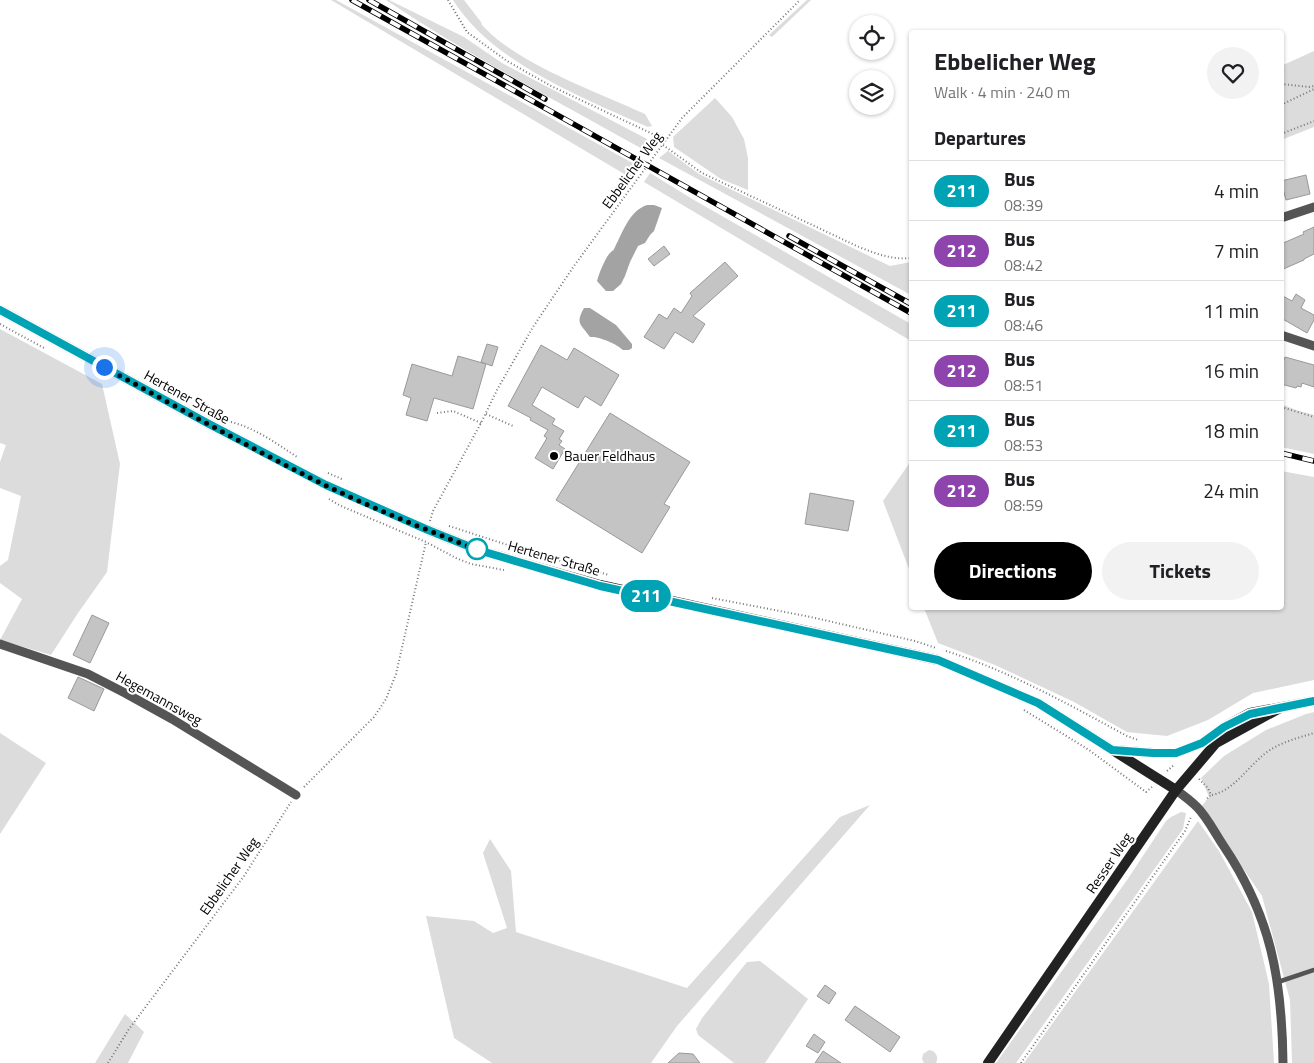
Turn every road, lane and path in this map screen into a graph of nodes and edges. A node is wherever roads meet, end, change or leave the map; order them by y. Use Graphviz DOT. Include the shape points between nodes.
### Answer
graph roads {
  1 [pos="448,0"];
  2 [pos="800,0"];
  3 [pos="1284,84"];
  4 [pos="1314,87"];
  5 [pos="1284,103"];
  6 [pos="1314,121"];
  7 [pos="1284,133"];
  8 [pos="666,139"];
  9 [pos="663,145"];
  10 [pos="1314,208"];
  11 [pos="1284,217"];
  12 [pos="909,258"];
  13 [pos="0,310"];
  14 [pos="1284,336"];
  15 [pos="1314,346"];
  16 [pos="1284,408"];
  17 [pos="437,413"];
  18 [pos="486,414"];
  19 [pos="1314,417"];
  20 [pos="229,422"];
  21 [pos="481,423"];
  22 [pos="513,426"];
  23 [pos="301,459"];
  24 [pos="326,472"];
  25 [pos="343,480"];
  26 [pos="448,526"];
  27 [pos="428,530"];
  28 [pos="614,576"];
  29 [pos="706,597"];
  30 [pos="0,644"];
  31 [pos="1314,701"];
  32 [pos="1280,708"];
  33 [pos="1314,733"];
  34 [pos="1140,741"];
  35 [pos="1112,750"];
  36 [pos="1191,772"];
  37 [pos="1176,790"];
  38 [pos="296,795"];
  39 [pos="1211,795"];
  40 [pos="1198,808"];
  41 [pos="1314,970"];
  42 [pos="1278,982"];
  43 [pos="108,1063"];
  44 [pos="988,1063"];
  45 [pos="1020,1063"];
  46 [pos="1283,1063"];
  1 -- 8 [label="path" via="467,32 507,61 551,86"];
  2 -- 8 [label="path, Ebbelicher Weg" via="682,118"];
  3 -- 4 [label="path"];
  4 -- 5 [label="path"];
  6 -- 7 [label="path"];
  8 -- 9 [label="path, Ebbelicher Weg"];
  9 -- 12 [label="path" via="702,173 859,247 894,259"];
  9 -- 18 [label="path, Ebbelicher Weg" via="533,327"];
  10 -- 11 [label="street"];
  13 -- 27 [label="main road, Hertener Straße" via="326,485"];
  14 -- 15 [label="street"];
  16 -- 19 [label="path"];
  17 -- 21 [label="path" via="453,412"];
  18 -- 21 [label="path, Ebbelicher Weg"];
  18 -- 22 [label="path"];
  20 -- 23 [label="path" via="244,426"];
  21 -- 27 [label="path, Ebbelicher Weg" via="433,511"];
  24 -- 25 [label="path"];
  26 -- 28 [label="path"];
  27 -- 35 [label="main road, Hertener Straße" via="478,550 600,586 938,660 1038,703"];
  27 -- 38 [label="path, Ebbelicher Weg" via="396,674 386,699 374,717"];
  29 -- 34 [label="path" via="811,617 916,641 960,655 1021,680"];
  30 -- 38 [label="street, Hegemannsweg" via="88,674 125,692"];
  31 -- 32 [label="main road, Resser Weg"];
  32 -- 35 [label="main road, Resser Weg" via="1250,714 1202,743 1176,753"];
  32 -- 36 [label="main road, Resser Weg" via="1216,743"];
  33 -- 39 [label="path" via="1271,749 1230,787"];
  35 -- 37 [label="main road, Hertener Straße"];
  36 -- 37 [label="main road, Resser Weg"];
  36 -- 39 [label="path"];
  37 -- 40 [label="street"];
  37 -- 44 [label="main road, Resser Weg"];
  38 -- 43 [label="path, Ebbelicher Weg" via="244,876 129,1029"];
  39 -- 40 [label="path"];
  40 -- 42 [label="street" via="1234,861 1260,911"];
  40 -- 45 [label="path" via="1186,831"];
  41 -- 42 [label="lane"];
  42 -- 46 [label="street"];
}
